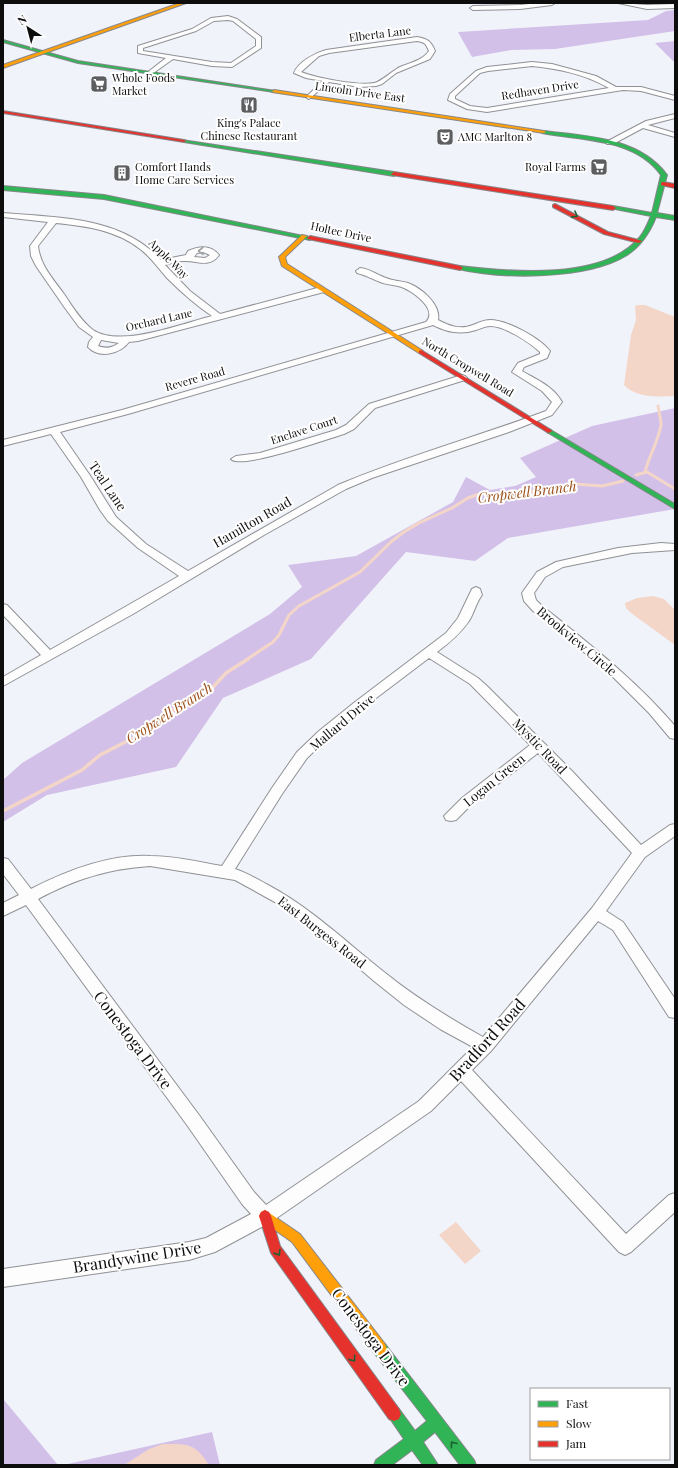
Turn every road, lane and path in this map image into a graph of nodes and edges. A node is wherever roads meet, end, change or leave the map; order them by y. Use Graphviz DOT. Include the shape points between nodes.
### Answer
graph roads {
  1 [pos="184,3"];
  2 [pos="552,3"];
  3 [pos="621,3"];
  4 [pos="675,6"];
  5 [pos="472,8"];
  6 [pos="3,41"];
  7 [pos="44,52"];
  8 [pos="171,58"];
  9 [pos="232,66"];
  10 [pos="3,67"];
  11 [pos="150,73"];
  12 [pos="222,73"];
  13 [pos="328,80"];
  14 [pos="615,89"];
  15 [pos="309,97"];
  16 [pos="675,98"];
  17 [pos="3,106"];
  18 [pos="469,108"];
  19 [pos="3,112"];
  20 [pos="675,116"];
  21 [pos="453,118"];
  22 [pos="642,125"];
  23 [pos="675,135"];
  24 [pos="610,142"];
  25 [pos="663,184"];
  26 [pos="675,186"];
  27 [pos="3,188"];
  28 [pos="526,195"];
  29 [pos="653,211"];
  30 [pos="675,211"];
  31 [pos="3,215"];
  32 [pos="675,218"];
  33 [pos="54,220"];
  34 [pos="304,236"];
  35 [pos="639,241"];
  36 [pos="190,257"];
  37 [pos="159,263"];
  38 [pos="360,271"];
  39 [pos="321,290"];
  40 [pos="219,317"];
  41 [pos="433,321"];
  42 [pos="392,334"];
  43 [pos="462,378"];
  44 [pos="531,420"];
  45 [pos="54,431"];
  46 [pos="3,443"];
  47 [pos="236,459"];
  48 [pos="675,507"];
  49 [pos="675,547"];
  50 [pos="187,576"];
  51 [pos="476,591"];
  52 [pos="3,608"];
  53 [pos="429,653"];
  54 [pos="49,656"];
  55 [pos="3,682"];
  56 [pos="675,735"];
  57 [pos="538,744"];
  58 [pos="451,816"];
  59 [pos="675,829"];
  60 [pos="640,853"];
  61 [pos="3,863"];
  62 [pos="226,872"];
  63 [pos="28,897"];
  64 [pos="3,910"];
  65 [pos="598,912"];
  66 [pos="675,1012"];
  67 [pos="485,1046"];
  68 [pos="462,1070"];
  69 [pos="675,1201"];
  70 [pos="265,1216"];
  71 [pos="3,1278"];
  72 [pos="436,1423"];
  73 [pos="412,1440"];
  74 [pos="381,1465"];
  75 [pos="431,1465"];
  76 [pos="469,1465"];
  1 -- 7 [label="main road"];
  2 -- 5 [label="street"];
  3 -- 4 [label="street" via="647,7"];
  6 -- 7 [label="main road, Lincoln Drive East"];
  7 -- 10 [label="main road"];
  7 -- 11 [label="main road, Lincoln Drive East" via="78,62"];
  8 -- 9 [label="street"];
  8 -- 9 [label="street" via="140,52 140,47 194,30 213,19 228,18 235,20 259,38 259,47"];
  8 -- 11 [label="street"];
  9 -- 12 [label="street"];
  11 -- 15 [label="main road, Lincoln Drive East"];
  13 -- 13 [label="street, Elberta Lane" via="303,76 297,72 320,54 333,50 412,40 425,40 431,47 428,58 394,72 378,84 365,85"];
  13 -- 15 [label="street"];
  14 -- 16 [label="street, Redhaven Drive" via="641,89"];
  14 -- 18 [label="street, Redhaven Drive" via="495,109"];
  14 -- 18 [label="street, Redhaven Drive" via="594,77 546,64 488,69 475,74 452,95 451,100 454,103"];
  15 -- 21 [label="main road, Lincoln Drive East"];
  17 -- 29 [label="main road"];
  18 -- 21 [label="street"];
  19 -- 28 [label="main road"];
  20 -- 22 [label="street"];
  21 -- 24 [label="main road, Lincoln Drive East"];
  22 -- 23 [label="street"];
  22 -- 24 [label="street"];
  24 -- 25 [label="main road, Lincoln Drive East" via="630,148 654,162 664,176"];
  25 -- 26 [label="main road"];
  25 -- 29 [label="main road"];
  27 -- 34 [label="main road, Holtec Drive" via="104,197"];
  28 -- 29 [label="main road"];
  28 -- 35 [label="main road, one-way" via="561,208 606,233"];
  29 -- 30 [label="main road"];
  29 -- 32 [label="main road"];
  29 -- 35 [label="main road, Holtec Drive" via="645,234"];
  31 -- 33 [label="street, Apple Way"];
  33 -- 37 [label="street, Apple Way" via="96,226 121,235 142,247"];
  33 -- 40 [label="street, Orchard Lane" via="34,246 34,256 79,324 99,336 93,347 101,350 118,349 125,340 177,330"];
  34 -- 35 [label="main road, Holtec Drive" via="457,268 523,274 571,270 597,264 626,251"];
  34 -- 39 [label="main road, North Cropwell Road" via="282,257 284,265"];
  36 -- 37 [label="street"];
  37 -- 40 [label="street, Apple Way" via="181,286"];
  38 -- 41 [label="street" via="413,289 429,303 434,314"];
  39 -- 40 [label="street, Orchard Lane"];
  39 -- 42 [label="main road, North Cropwell Road"];
  41 -- 42 [label="street, Revere Road"];
  41 -- 44 [label="street, Hamilton Road" via="449,330 462,332 487,323 499,323 543,349 546,354 544,356 521,365 517,372 549,392 557,402 549,413"];
  42 -- 43 [label="main road, North Cropwell Road"];
  42 -- 45 [label="street, Revere Road"];
  43 -- 44 [label="main road, North Cropwell Road"];
  43 -- 47 [label="street, Enclave Court" via="372,406 350,427 340,432 261,456"];
  44 -- 48 [label="main road, North Cropwell Road"];
  44 -- 50 [label="street, Hamilton Road" via="342,487"];
  45 -- 46 [label="street, Revere Road"];
  45 -- 50 [label="street, Teal Lane" via="112,519 142,546"];
  49 -- 56 [label="street, Brookview Circle" via="642,548 560,564 539,576 528,592 530,601 537,608 610,667 654,710"];
  50 -- 54 [label="street, Hamilton Road"];
  51 -- 53 [label="street, Mallard Drive" via="464,619 450,636"];
  52 -- 54 [label="street"];
  53 -- 57 [label="street, Mystic Road" via="484,689"];
  53 -- 62 [label="street, Mallard Drive" via="348,715 302,755"];
  54 -- 55 [label="street, Hamilton Road"];
  57 -- 58 [label="street, Logan Green"];
  57 -- 60 [label="street, Mystic Road"];
  59 -- 60 [label="street, Bradford Road"];
  60 -- 65 [label="street, Bradford Road"];
  61 -- 63 [label="street, Conestoga Drive"];
  62 -- 63 [label="street, East Burgess Road" via="182,864 131,862 85,872 52,884"];
  62 -- 67 [label="street, East Burgess Road" via="240,876 287,902 410,1000"];
  63 -- 64 [label="street, East Burgess Road"];
  63 -- 70 [label="street, Conestoga Drive" via="248,1198"];
  65 -- 66 [label="street" via="618,926"];
  65 -- 67 [label="street, Bradford Road"];
  67 -- 68 [label="street, Bradford Road"];
  68 -- 69 [label="street" via="625,1246"];
  68 -- 70 [label="street, Bradford Road" via="425,1106"];
  70 -- 71 [label="street, Brandywine Drive" via="209,1246 189,1251"];
  70 -- 72 [label="main road, Conestoga Drive" via="296,1238"];
  70 -- 73 [label="main road, Conestoga Drive, one-way" via="275,1249"];
  72 -- 73 [label="main road"];
  76 -- 72 [label="main road, Conestoga Drive, one-way"];
  73 -- 74 [label="main road"];
  73 -- 75 [label="main road, Conestoga Drive"];
}
